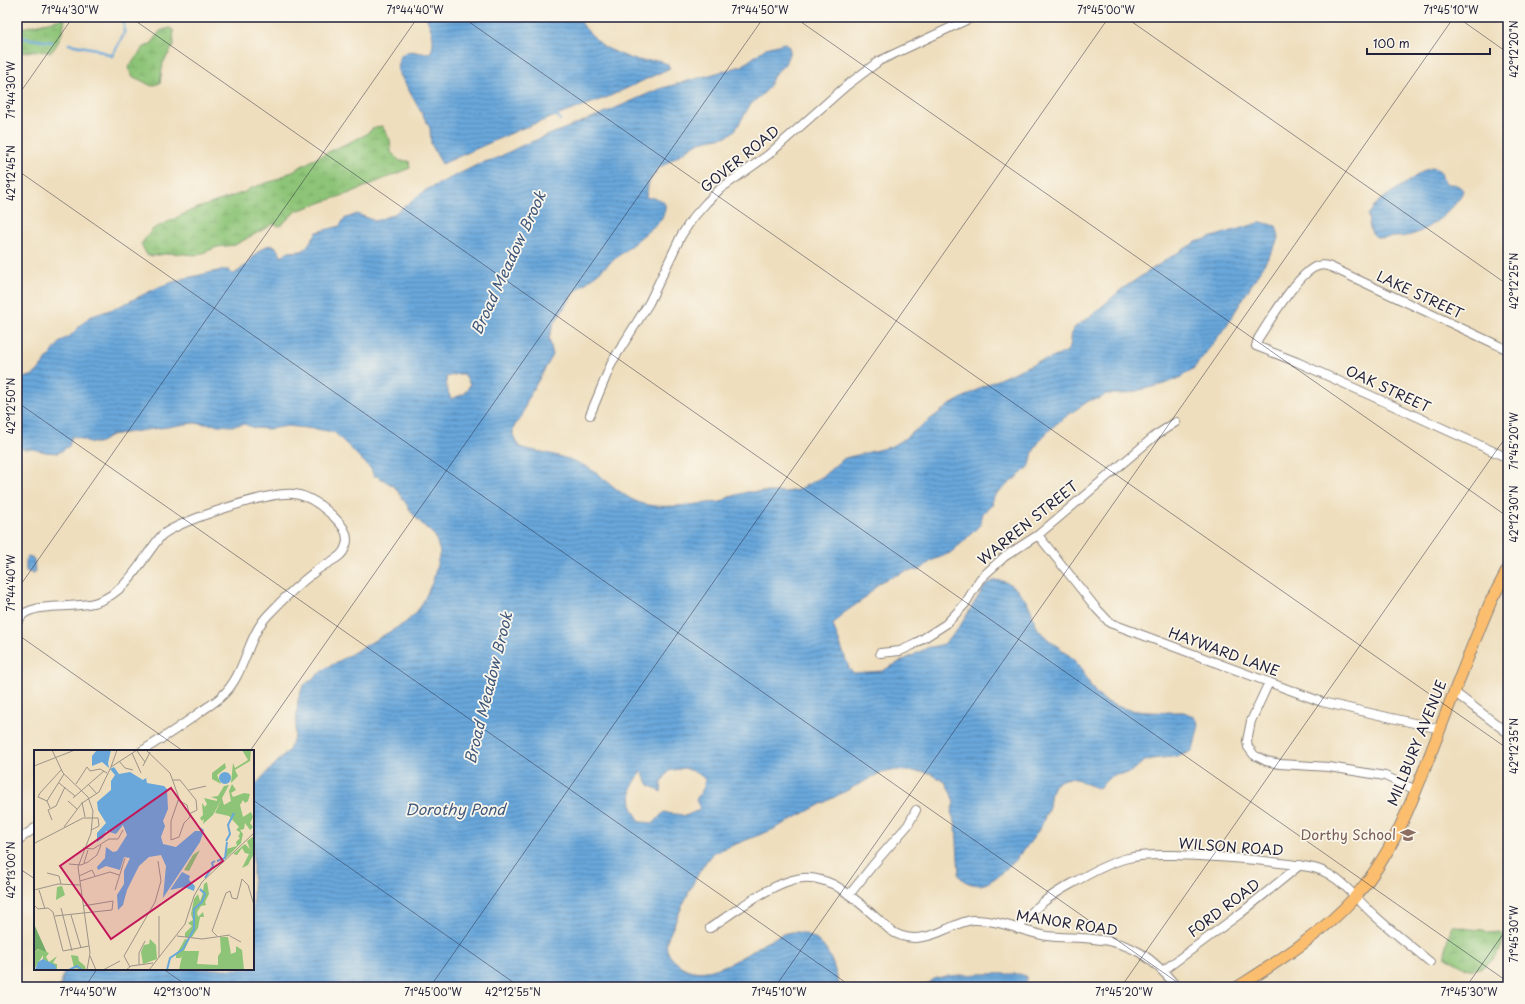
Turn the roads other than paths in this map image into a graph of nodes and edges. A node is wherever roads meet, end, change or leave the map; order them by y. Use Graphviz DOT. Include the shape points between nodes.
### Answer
graph roads {
  1 [pos="973,17"];
  2 [pos="1256,346"];
  3 [pos="1508,350"];
  4 [pos="590,415"];
  5 [pos="1176,422"];
  6 [pos="1508,458"];
  7 [pos="1038,535"];
  8 [pos="1508,569"];
  9 [pos="17,623"];
  10 [pos="880,653"];
  11 [pos="1269,682"];
  12 [pos="1454,692"];
  13 [pos="1440,729"];
  14 [pos="1508,733"];
  15 [pos="144,750"];
  16 [pos="1416,790"];
  17 [pos="916,810"];
  18 [pos="34,829"];
  19 [pos="17,841"];
  20 [pos="1300,865"];
  21 [pos="849,895"];
  22 [pos="1355,897"];
  23 [pos="710,928"];
  24 [pos="1018,929"];
  25 [pos="1430,962"];
  26 [pos="1164,970"];
  27 [pos="1177,987"];
  28 [pos="1238,987"];
  1 -- 4 [label="street, GOVER ROAD" via="879,61 846,86 768,155 725,185 706,203 681,236 649,302 612,362"];
  2 -- 3 [label="street, LAKE STREET" via="1258,339 1292,290 1310,270 1320,265 1333,268"];
  2 -- 6 [label="street, OAK STREET" via="1297,362"];
  5 -- 7 [label="street, WARREN STREET" via="1156,435"];
  7 -- 10 [label="street, WARREN STREET" via="1004,558 980,579 965,604 946,624 900,651"];
  7 -- 11 [label="street, HAYWARD LANE" via="1110,623"];
  8 -- 12 [label="main road, MILLBURY AVENUE" via="1491,601"];
  9 -- 15 [label="street" via="27,612 105,599 119,590 169,530 204,515 246,502 285,494 301,495 314,501 338,521 347,534 343,552 318,569 267,615 257,631 239,673 226,692 193,718"];
  11 -- 13 [label="street, HAYWARD LANE" via="1322,702"];
  11 -- 16 [label="street" via="1251,721 1247,741 1254,755 1280,764 1329,767 1385,776"];
  12 -- 13 [label="main road, MILLBURY AVENUE"];
  12 -- 14 [label="street"];
  13 -- 16 [label="main road, MILLBURY AVENUE"];
  16 -- 22 [label="main road, MILLBURY AVENUE" via="1386,853"];
  17 -- 21 [label="street" via="908,825"];
  18 -- 19 [label="street"];
  20 -- 22 [label="street, WILSON ROAD" via="1320,868"];
  20 -- 24 [label="street, WILSON ROAD" via="1242,858 1148,855 1130,857 1094,871 1046,899 1026,917"];
  20 -- 26 [label="street, FORD ROAD"];
  21 -- 23 [label="street, MANOR ROAD" via="825,882 809,878 794,880 763,894"];
  21 -- 24 [label="street, MANOR ROAD" via="890,930 904,937 926,938 964,921 974,920"];
  22 -- 25 [label="street, WILSON ROAD"];
  22 -- 28 [label="main road, MILLBURY AVENUE" via="1333,920 1306,942"];
  24 -- 26 [label="street, MANOR ROAD" via="1048,936 1114,941 1142,953"];
  26 -- 27 [label="street, MANOR ROAD"];
}
